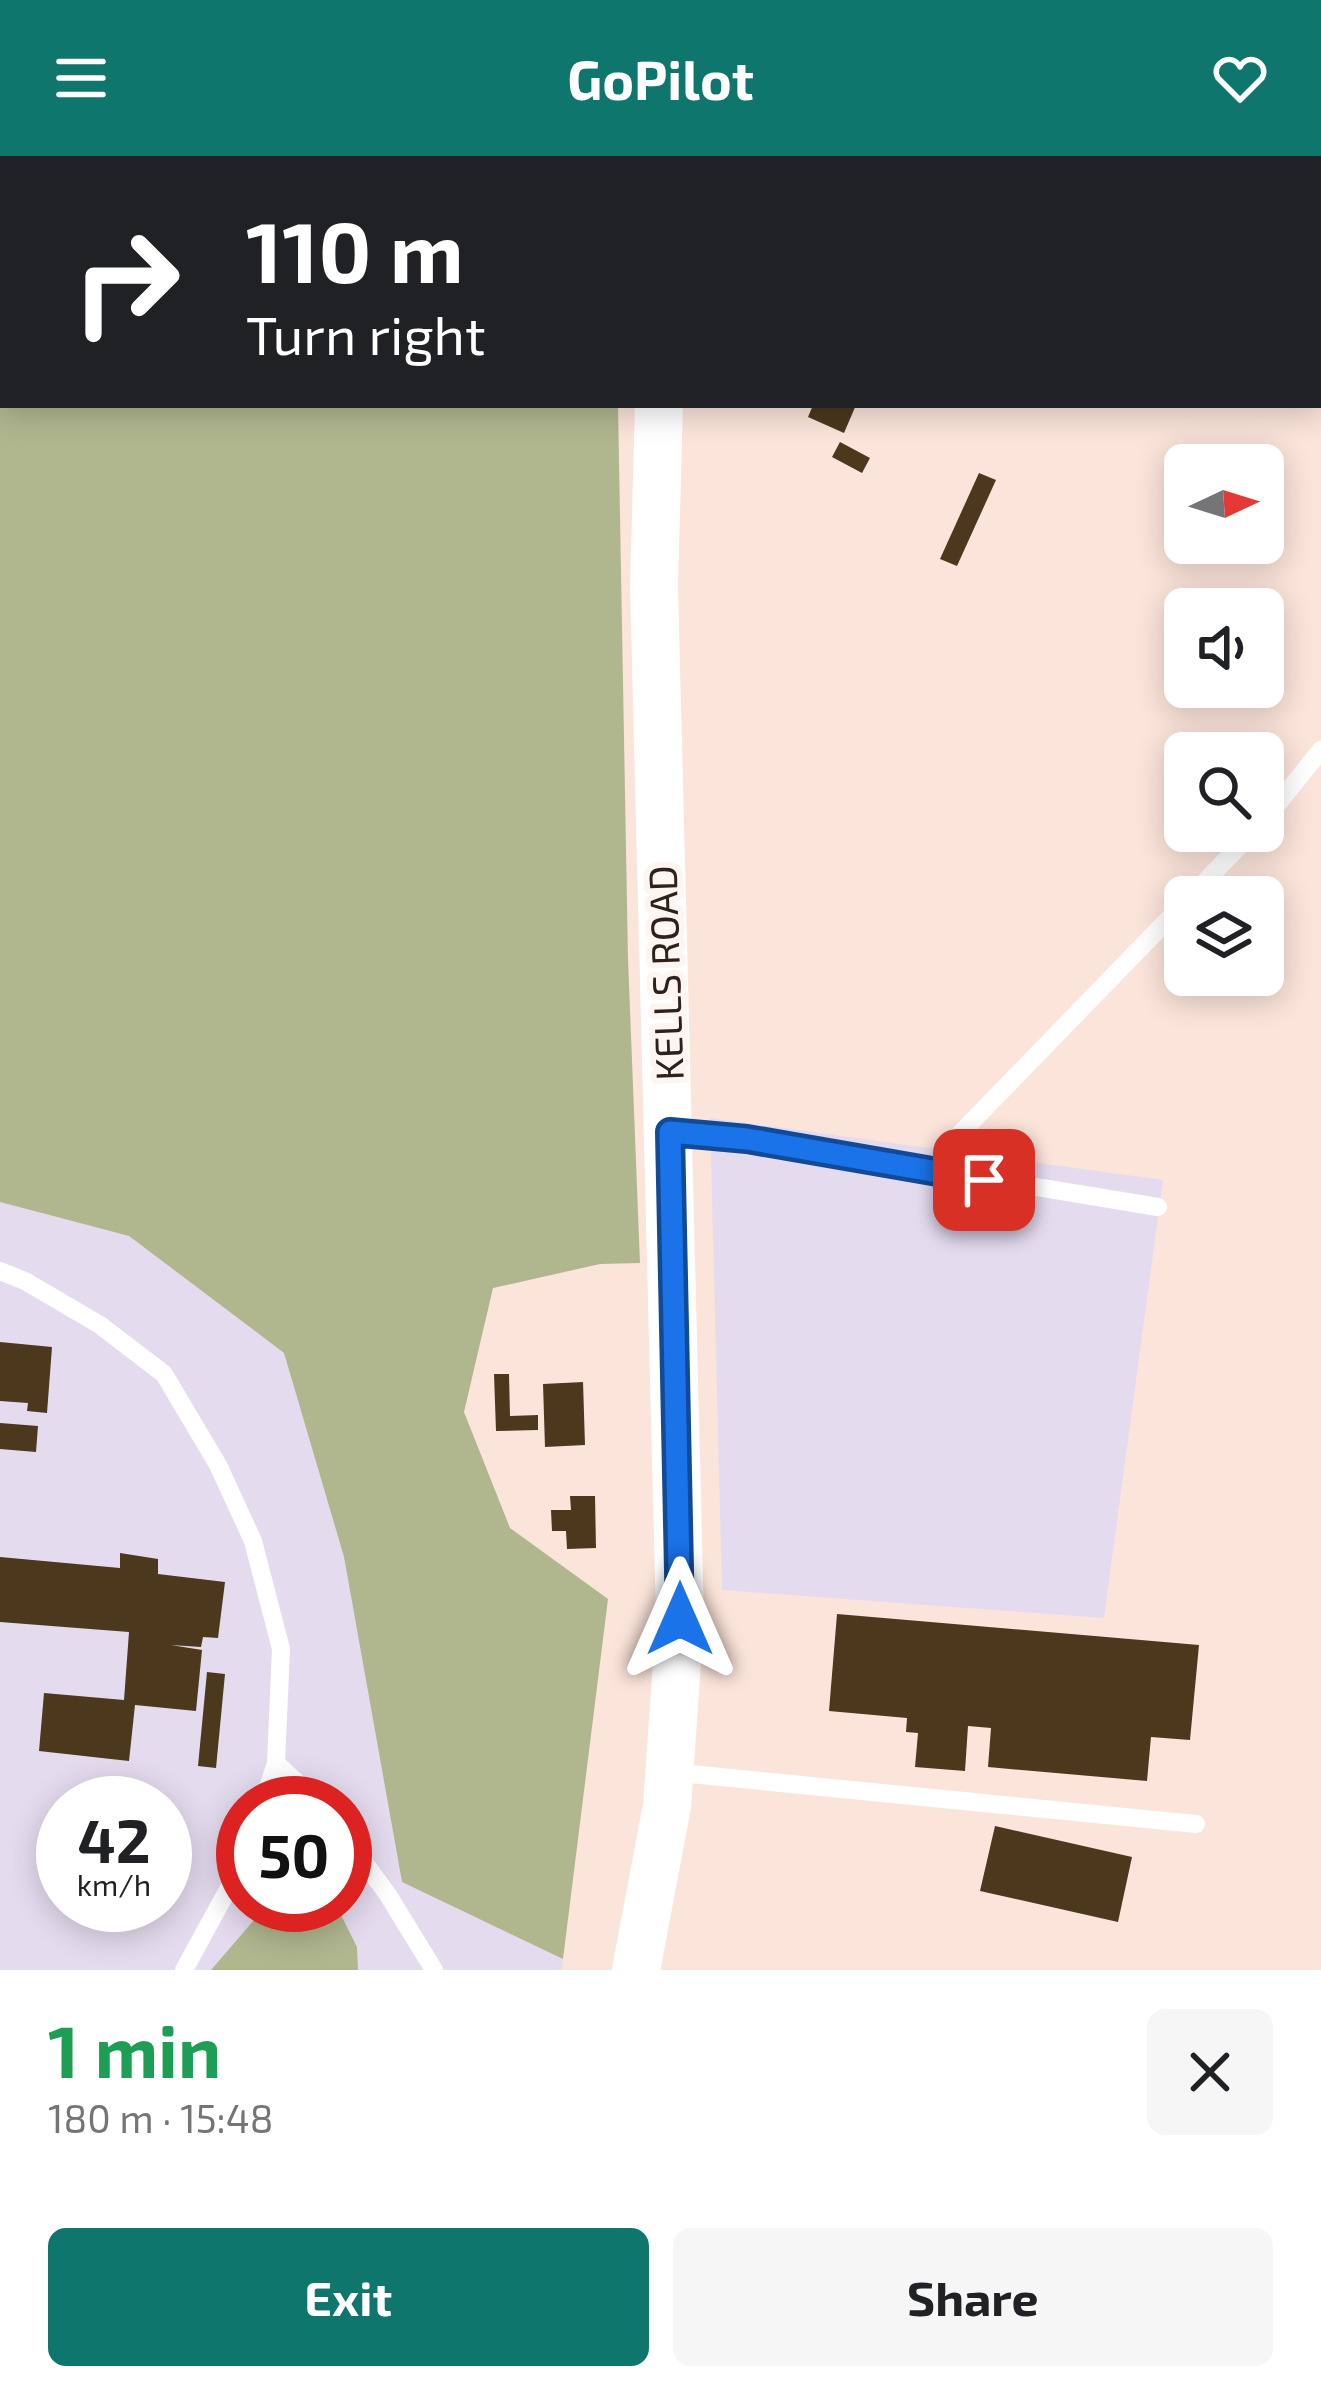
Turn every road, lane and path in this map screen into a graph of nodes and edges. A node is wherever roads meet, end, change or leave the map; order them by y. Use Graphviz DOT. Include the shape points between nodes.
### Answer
graph roads {
  1 [pos="659,408"];
  2 [pos="1321,750"];
  3 [pos="1284,796"];
  4 [pos="1234,852"];
  5 [pos="1211,876"];
  6 [pos="1164,925"];
  7 [pos="670,1132"];
  8 [pos="940,1173"];
  9 [pos="1158,1207"];
  10 [pos="0,1271"];
  11 [pos="276,1763"];
  12 [pos="669,1772"];
  13 [pos="271,1776"];
  14 [pos="290,1776"];
  15 [pos="1196,1824"];
  16 [pos="372,1873"];
  17 [pos="216,1911"];
  18 [pos="184,1970"];
  19 [pos="434,1970"];
  20 [pos="636,1970"];
  1 -- 7 [label="main road, KELLS ROAD" via="654,586"];
  2 -- 3 [label="lane"];
  4 -- 5 [label="lane"];
  6 -- 8 [label="lane" via="953,1141"];
  7 -- 8 [label="lane"];
  7 -- 12 [label="main road, KELLS ROAD" via="680,1619"];
  8 -- 9 [label="lane"];
  10 -- 11 [label="lane" via="100,1325 164,1374 218,1465 253,1541 281,1649"];
  11 -- 13 [label="lane"];
  11 -- 14 [label="lane"];
  12 -- 15 [label="lane"];
  12 -- 20 [label="main road, KELLS ROAD"];
  16 -- 19 [label="lane"];
  17 -- 18 [label="lane"];
}
